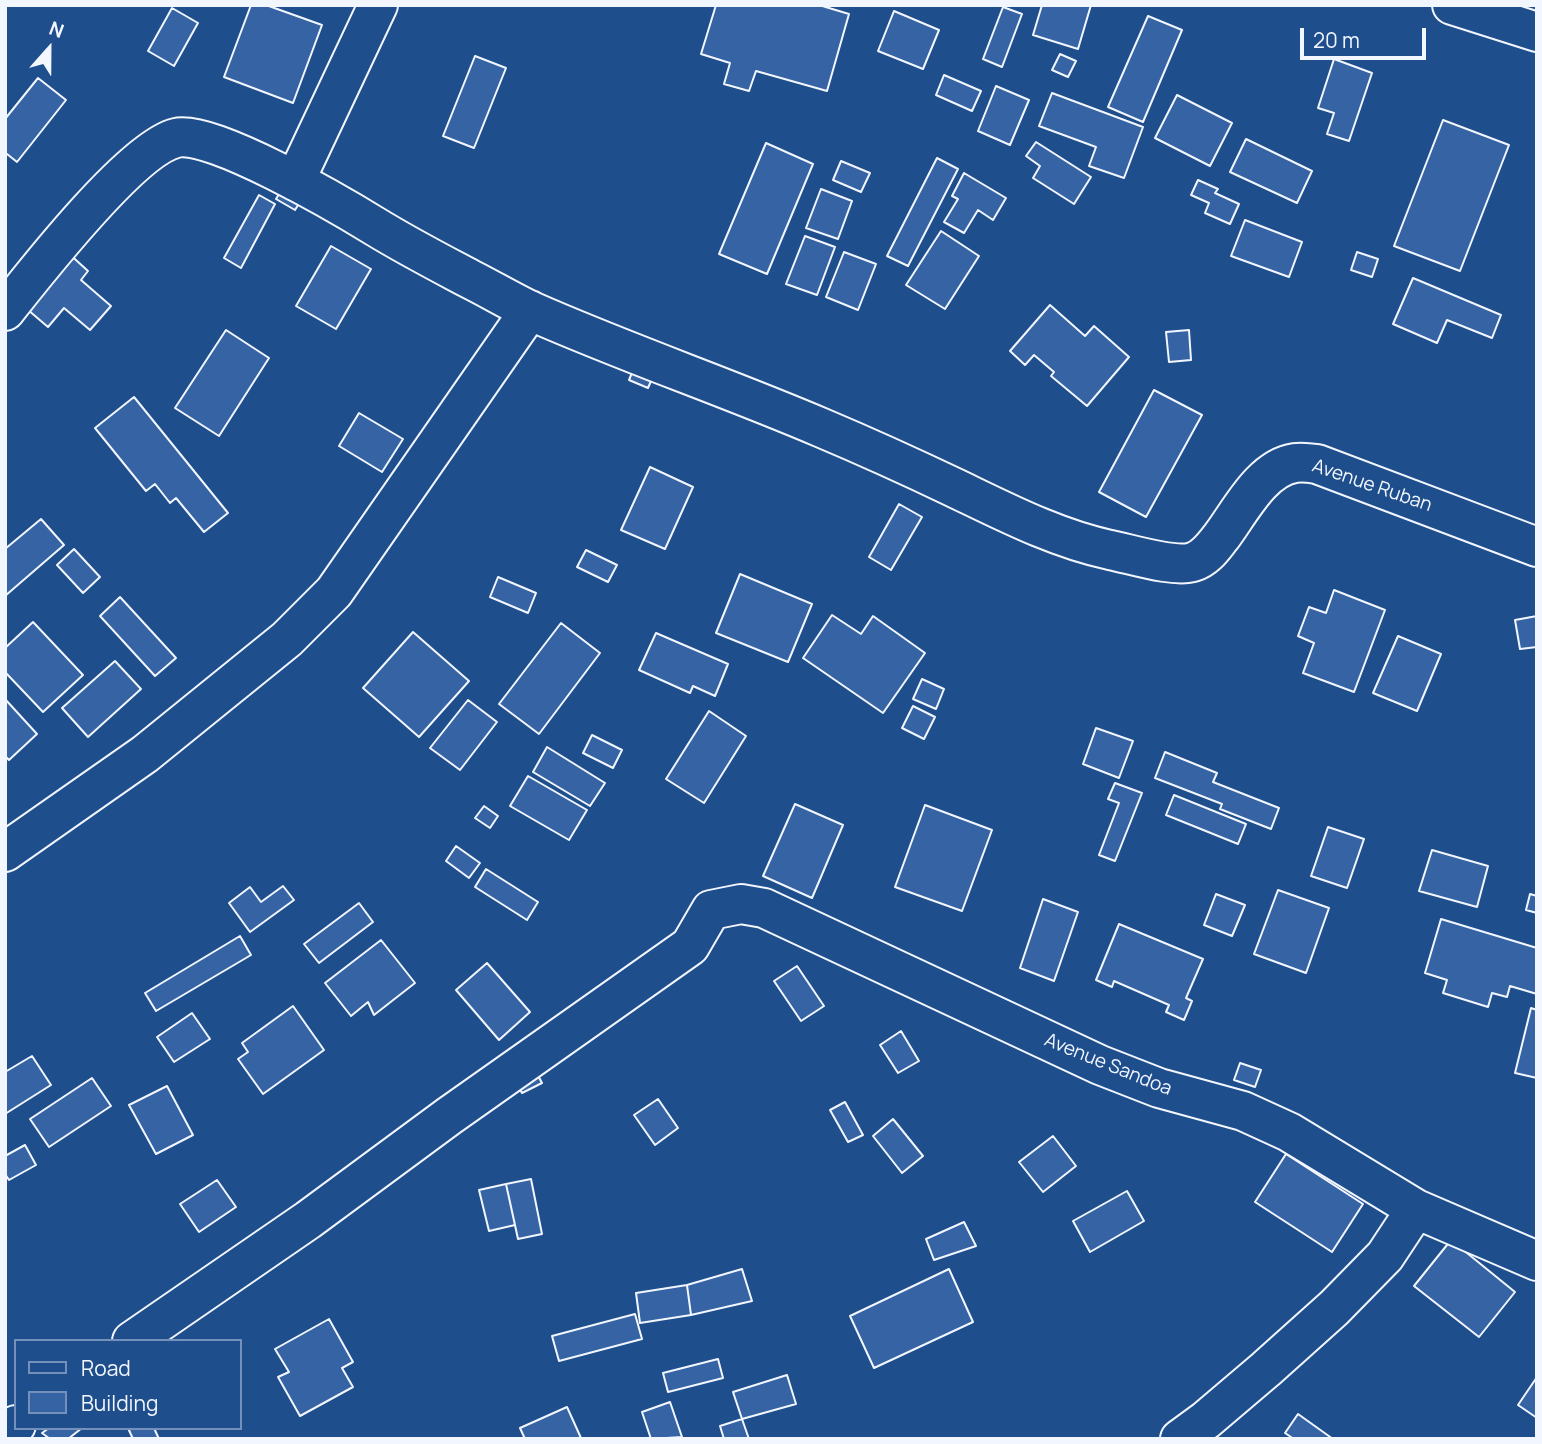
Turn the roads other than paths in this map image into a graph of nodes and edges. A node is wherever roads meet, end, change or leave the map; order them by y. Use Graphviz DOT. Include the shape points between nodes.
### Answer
graph roads {
  1 [pos="377,5"];
  2 [pos="1452,5"];
  3 [pos="1537,32"];
  4 [pos="295,181"];
  5 [pos="530,310"];
  6 [pos="5,311"];
  7 [pos="1537,547"];
  8 [pos="5,852"];
  9 [pos="1416,1209"];
  10 [pos="1537,1261"];
  11 [pos="135,1339"];
  12 [pos="1180,1439"];
  1 -- 4 [label="street"];
  2 -- 3 [label="street"];
  4 -- 5 [label="street, Avenue Ruban"];
  4 -- 6 [label="street, Avenue Ruban" via="200,140 176,138 161,144 108,190"];
  5 -- 7 [label="street, Avenue Ruban" via="824,429 1028,523 1105,549 1191,563 1204,557 1265,478 1298,462 1317,464"];
  5 -- 8 [label="street" via="334,592 287,639 145,754"];
  9 -- 10 [label="street, Avenue Sandoa"];
  9 -- 11 [label="street, Avenue Sandoa" via="1289,1132 1243,1111 1159,1088 1100,1065 764,908 741,904 711,910 690,946"];
  9 -- 12 [label="street" via="1385,1256 1334,1308"];
}
